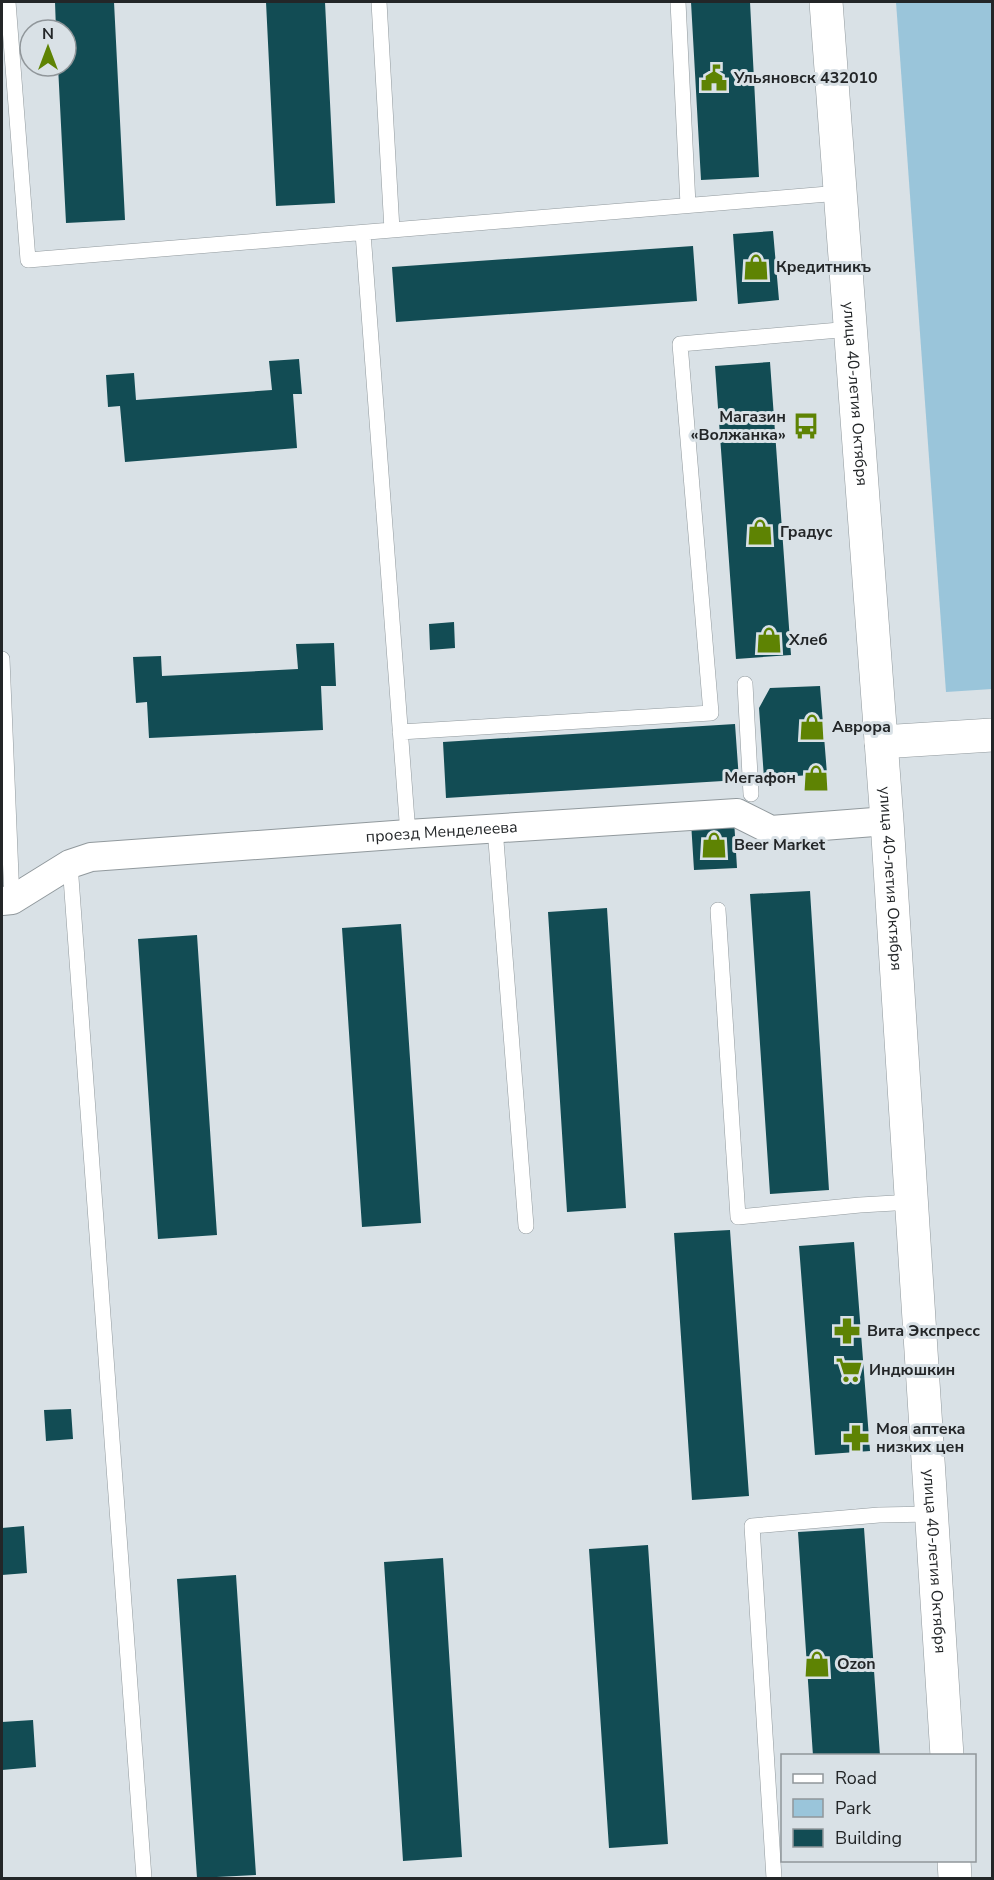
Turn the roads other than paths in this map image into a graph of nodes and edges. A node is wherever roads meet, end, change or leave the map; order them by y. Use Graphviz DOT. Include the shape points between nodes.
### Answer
graph roads {
  1 [pos="8,2"];
  2 [pos="379,2"];
  3 [pos="678,2"];
  4 [pos="826,2"];
  5 [pos="840,193"];
  6 [pos="688,205"];
  7 [pos="392,230"];
  8 [pos="363,232"];
  9 [pos="850,329"];
  10 [pos="2,659"];
  11 [pos="745,684"];
  12 [pos="400,732"];
  13 [pos="993,735"];
  14 [pos="881,742"];
  15 [pos="751,794"];
  16 [pos="887,820"];
  17 [pos="495,828"];
  18 [pos="408,834"];
  19 [pos="70,864"];
  20 [pos="7,901"];
  21 [pos="718,910"];
  22 [pos="912,1202"];
  23 [pos="526,1226"];
  24 [pos="932,1514"];
  25 [pos="947,1754"];
  26 [pos="954,1862"];
  27 [pos="144,1878"];
  28 [pos="774,1878"];
  29 [pos="955,1878"];
  1 -- 8 [label="lane" via="28,260"];
  2 -- 7 [label="lane"];
  3 -- 6 [label="lane"];
  4 -- 5 [label="main road, улица 40-летия Октября"];
  5 -- 6 [label="lane"];
  5 -- 9 [label="main road, улица 40-летия Октября"];
  6 -- 7 [label="lane"];
  7 -- 8 [label="lane"];
  8 -- 12 [label="lane"];
  9 -- 12 [label="lane" via="680,344 711,712"];
  9 -- 14 [label="main road, улица 40-летия Октября"];
  10 -- 20 [label="lane"];
  11 -- 15 [label="lane"];
  12 -- 18 [label="lane"];
  13 -- 14 [label="main road"];
  14 -- 16 [label="main road, улица 40-летия Октября"];
  16 -- 17 [label="street, проезд Менделеева" via="771,830 737,813"];
  16 -- 22 [label="main road, улица 40-летия Октября"];
  17 -- 18 [label="street, проезд Менделеева"];
  17 -- 23 [label="lane"];
  18 -- 19 [label="street, проезд Менделеева" via="92,857"];
  19 -- 20 [label="street, проезд Менделеева"];
  19 -- 27 [label="lane"];
  21 -- 22 [label="lane" via="738,1217"];
  22 -- 24 [label="main road, улица 40-летия Октября"];
  24 -- 25 [label="main road, улица 40-летия Октября"];
  24 -- 28 [label="lane" via="752,1526"];
  26 -- 29 [label="main road"];
}
